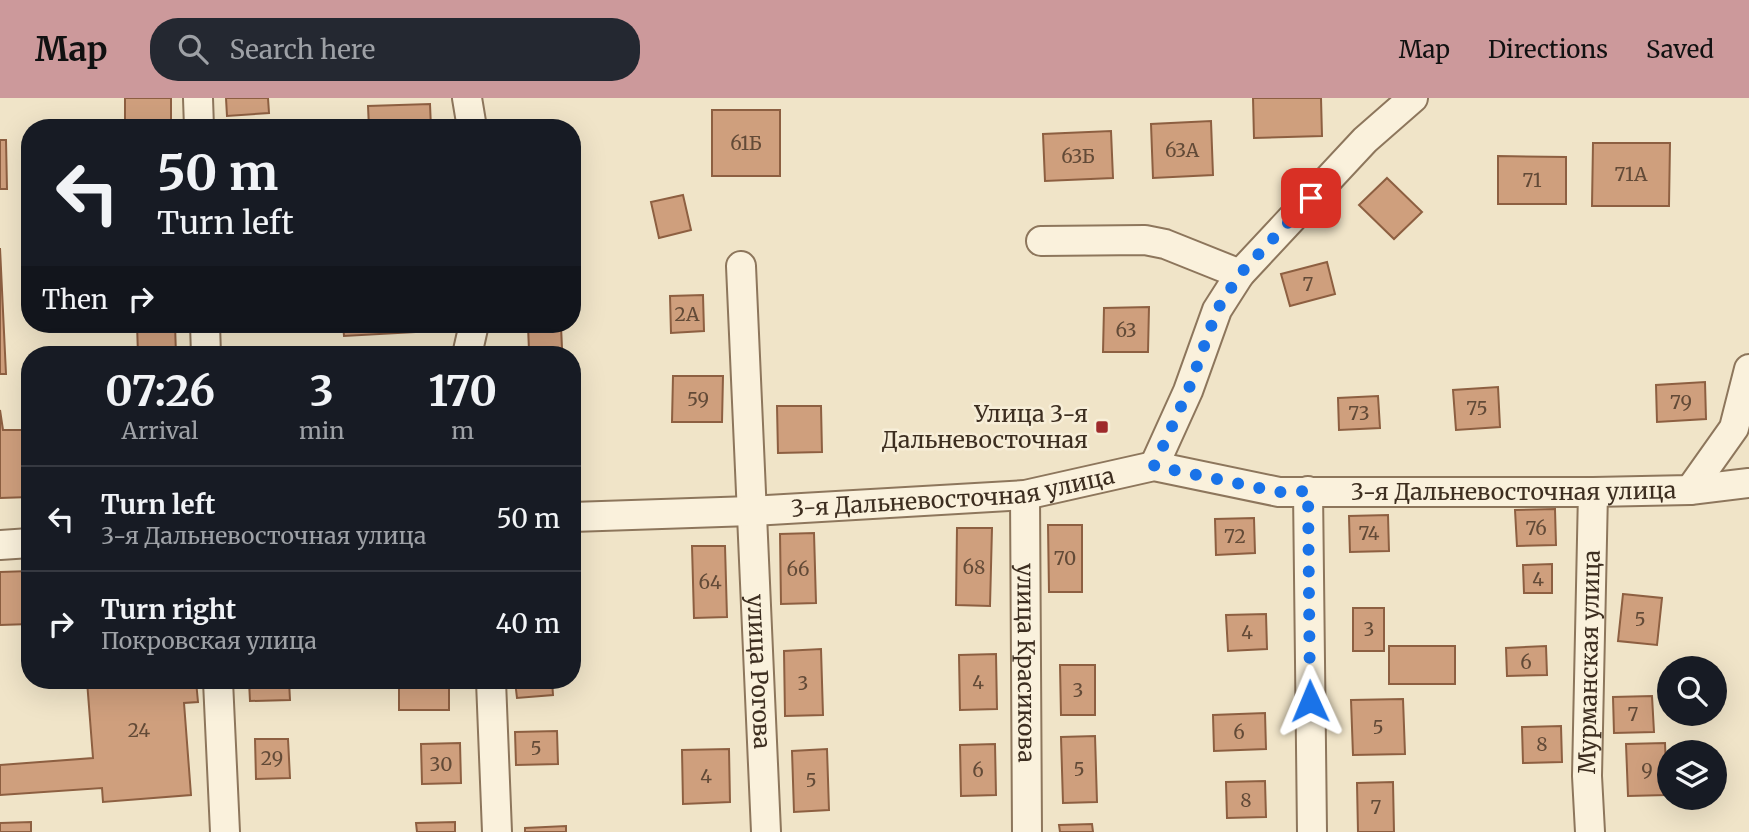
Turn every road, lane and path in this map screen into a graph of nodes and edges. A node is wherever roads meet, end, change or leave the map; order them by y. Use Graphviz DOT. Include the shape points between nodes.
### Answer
graph roads {
  1 [pos="198,98"];
  2 [pos="467,98"];
  3 [pos="1413,98"];
  4 [pos="199,119"];
  5 [pos="470,119"];
  6 [pos="1041,241"];
  7 [pos="741,265"];
  8 [pos="1240,274"];
  9 [pos="1749,369"];
  10 [pos="1154,466"];
  11 [pos="1749,483"];
  12 [pos="1690,490"];
  13 [pos="1308,491"];
  14 [pos="1593,492"];
  15 [pos="1025,495"];
  16 [pos="751,511"];
  17 [pos="581,517"];
  18 [pos="21,544"];
  19 [pos="0,545"];
  20 [pos="218,689"];
  21 [pos="491,689"];
  22 [pos="225,832"];
  23 [pos="497,832"];
  24 [pos="766,832"];
  25 [pos="1027,832"];
  26 [pos="1312,832"];
  27 [pos="1590,832"];
  1 -- 4 [label="street"];
  2 -- 5 [label="street"];
  3 -- 8 [label="street" via="1365,140"];
  6 -- 8 [label="street" via="1145,240"];
  7 -- 16 [label="street, улица Рогова"];
  8 -- 10 [label="street" via="1217,310"];
  9 -- 12 [label="street" via="1734,428"];
  10 -- 13 [label="street, 3-я Дальневосточная улица" via="1279,492"];
  10 -- 15 [label="street, 3-я Дальневосточная улица"];
  11 -- 12 [label="street, 3-я Дальневосточная улица"];
  12 -- 14 [label="street, 3-я Дальневосточная улица"];
  13 -- 14 [label="street, 3-я Дальневосточная улица"];
  13 -- 26 [label="street"];
  14 -- 27 [label="street, Мурманская улица"];
  15 -- 16 [label="street, 3-я Дальневосточная улица"];
  15 -- 25 [label="street, улица Красикова"];
  16 -- 17 [label="street, 3-я Дальневосточная улица"];
  16 -- 24 [label="street, улица Рогова"];
  18 -- 19 [label="street"];
  20 -- 22 [label="street"];
  21 -- 23 [label="street"];
}
